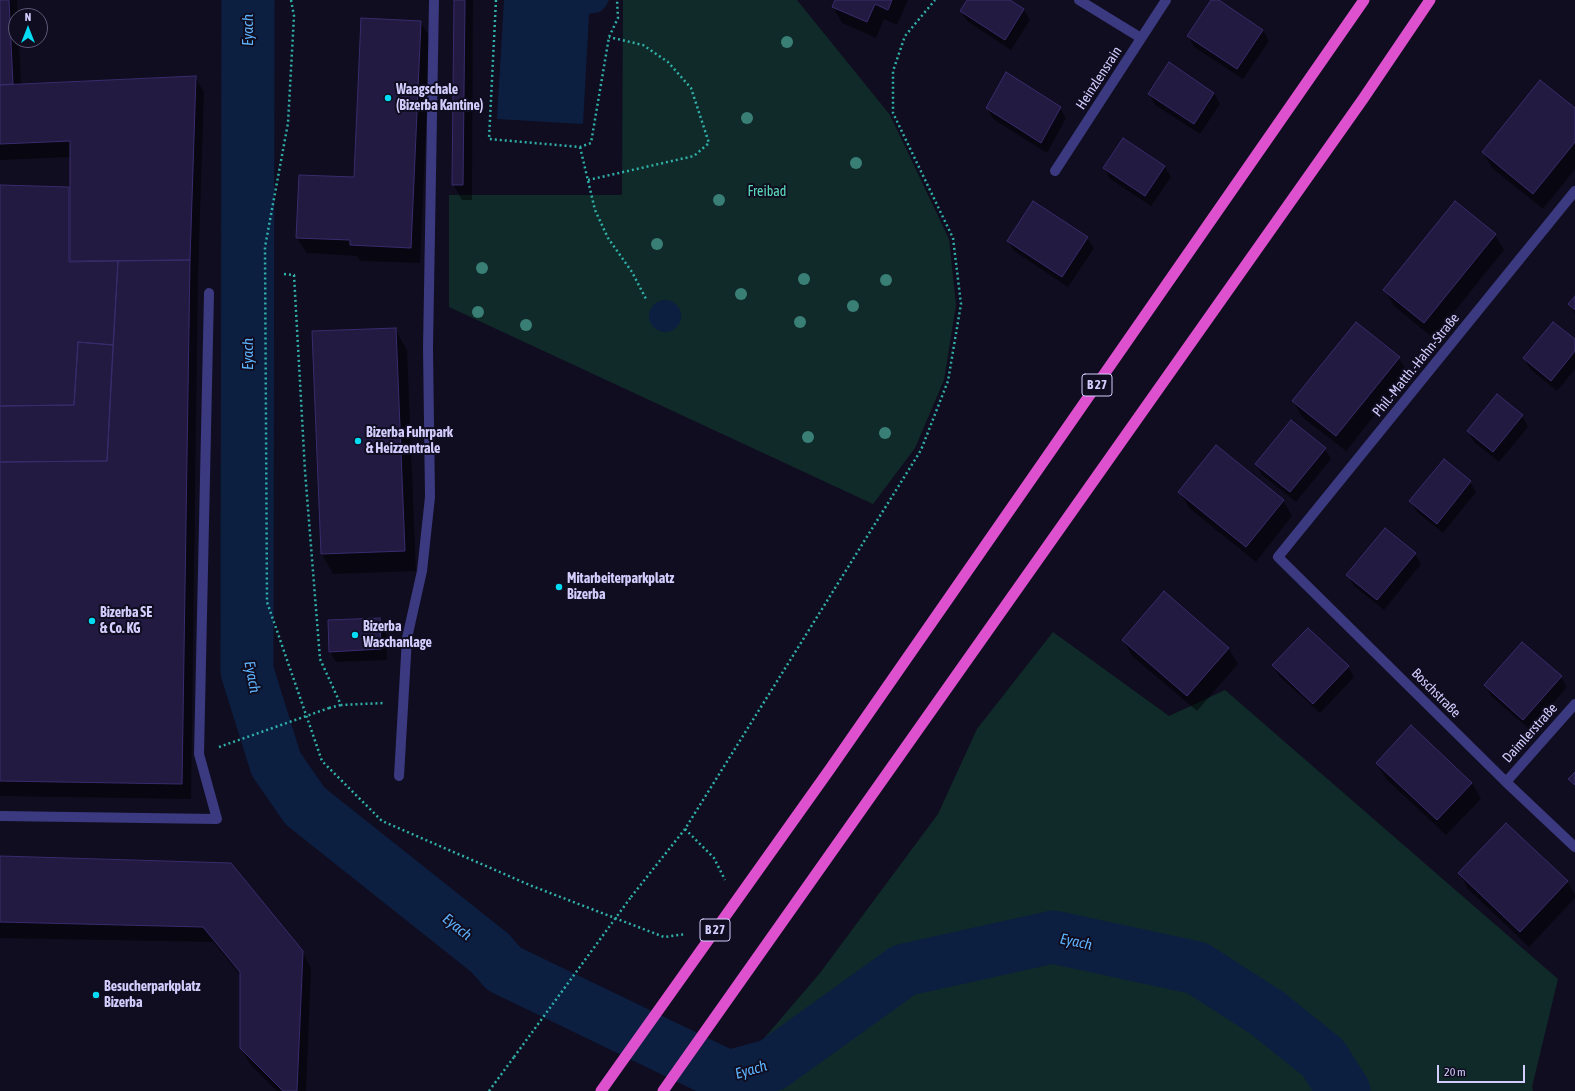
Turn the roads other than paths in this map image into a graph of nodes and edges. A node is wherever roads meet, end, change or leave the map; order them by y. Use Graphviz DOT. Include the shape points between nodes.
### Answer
graph roads {
  1 [pos="434,0"];
  2 [pos="1079,0"];
  3 [pos="1166,0"];
  4 [pos="1364,0"];
  5 [pos="1430,0"];
  6 [pos="1141,38"];
  7 [pos="1055,171"];
  8 [pos="1575,191"];
  9 [pos="208,292"];
  10 [pos="1278,557"];
  11 [pos="1575,704"];
  12 [pos="399,776"];
  13 [pos="1506,782"];
  14 [pos="0,816"];
  15 [pos="1575,847"];
  16 [pos="601,1091"];
  17 [pos="663,1091"];
  1 -- 12 [label="street" via="428,335 430,497 422,571 408,638"];
  2 -- 6 [label="street"];
  3 -- 6 [label="street, Heinzlensrain"];
  4 -- 16 [label="highway, B 27" via="830,769"];
  5 -- 17 [label="highway" via="1363,99"];
  6 -- 7 [label="street, Heinzlensrain"];
  8 -- 10 [label="street, Phil.-Matth.-Hahn-Straße"];
  9 -- 14 [label="street" via="199,754 217,819"];
  10 -- 13 [label="street, Boschstraße"];
  11 -- 13 [label="street, Daimlerstraße"];
  13 -- 15 [label="street, Boschstraße"];
}
